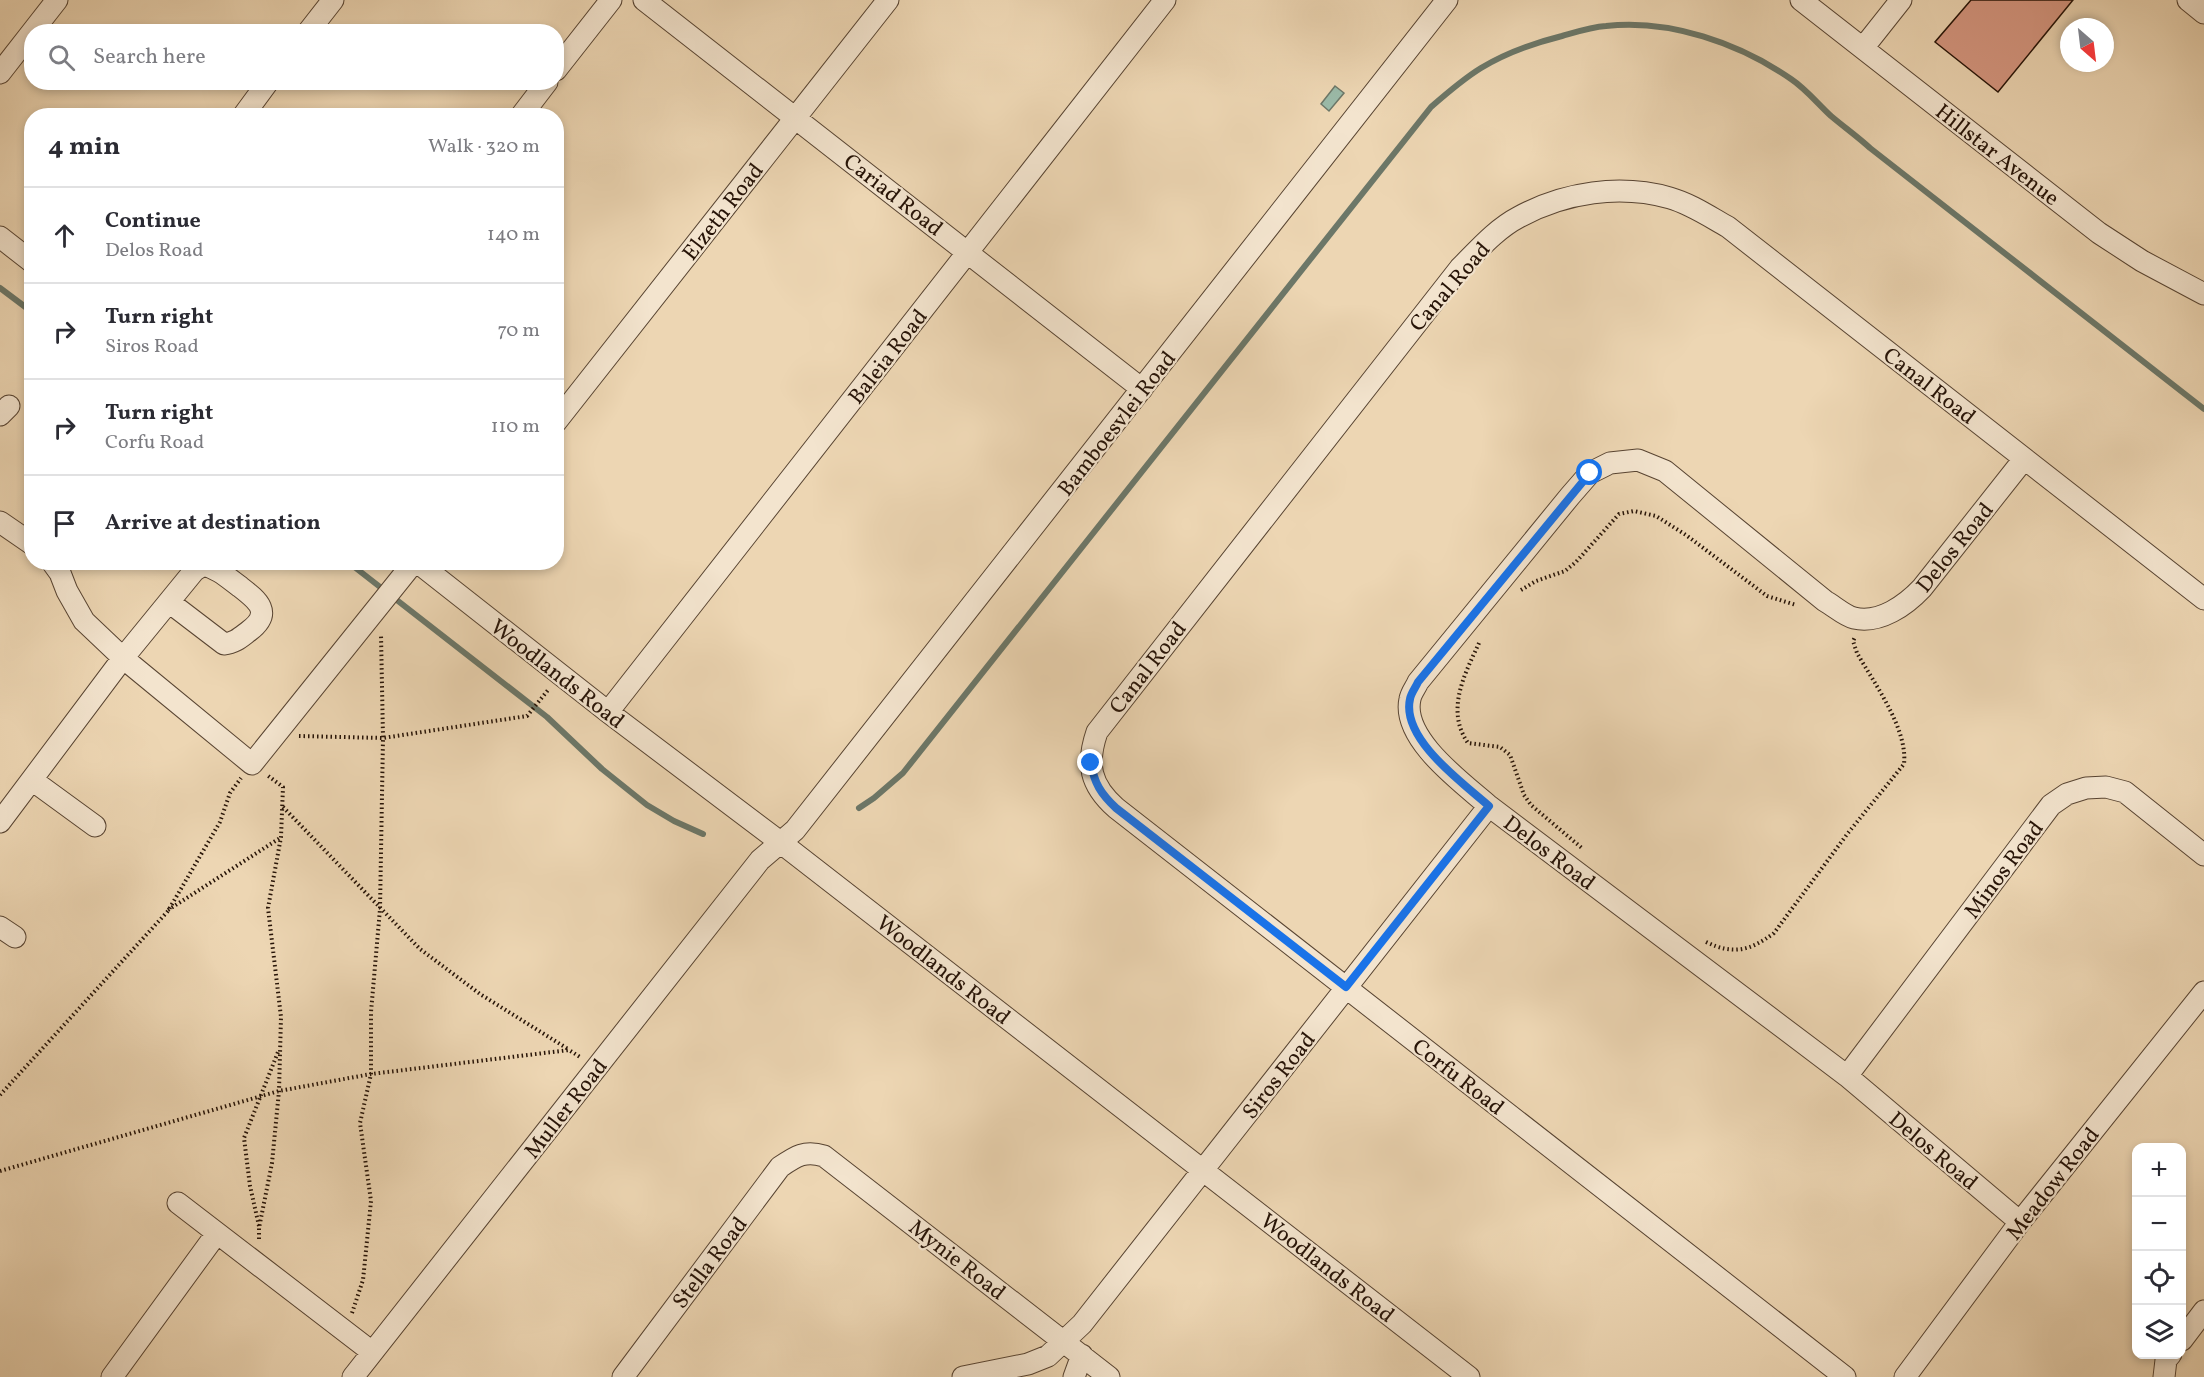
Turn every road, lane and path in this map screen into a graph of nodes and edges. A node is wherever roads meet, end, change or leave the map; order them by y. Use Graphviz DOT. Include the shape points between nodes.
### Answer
graph roads {
  1 [pos="57,0"];
  2 [pos="333,0"];
  3 [pos="611,0"];
  4 [pos="644,0"];
  5 [pos="888,0"];
  6 [pos="1165,0"];
  7 [pos="1447,0"];
  8 [pos="1801,0"];
  9 [pos="1901,0"];
  10 [pos="2188,0"];
  11 [pos="2204,13"];
  12 [pos="38,24"];
  13 [pos="314,24"];
  14 [pos="24,42"];
  15 [pos="1863,48"];
  16 [pos="564,60"];
  17 [pos="0,73"];
  18 [pos="262,90"];
  19 [pos="541,90"];
  20 [pos="249,108"];
  21 [pos="527,108"];
  22 [pos="795,117"];
  23 [pos="0,237"];
  24 [pos="968,252"];
  25 [pos="24,256"];
  26 [pos="2204,294"];
  27 [pos="1142,389"];
  28 [pos="564,412"];
  29 [pos="2024,459"];
  30 [pos="0,522"];
  31 [pos="24,538"];
  32 [pos="58,570"];
  33 [pos="409,570"];
  34 [pos="441,570"];
  35 [pos="1518,592"];
  36 [pos="2204,599"];
  37 [pos="168,602"];
  38 [pos="381,605"];
  39 [pos="1802,605"];
  40 [pos="1866,618"];
  41 [pos="1480,640"];
  42 [pos="123,658"];
  43 [pos="542,698"];
  44 [pos="608,712"];
  45 [pos="274,735"];
  46 [pos="383,738"];
  47 [pos="1091,763"];
  48 [pos="252,764"];
  49 [pos="32,780"];
  50 [pos="230,793"];
  51 [pos="1489,806"];
  52 [pos="282,807"];
  53 [pos="0,822"];
  54 [pos="95,826"];
  55 [pos="281,837"];
  56 [pos="780,842"];
  57 [pos="1586,851"];
  58 [pos="2204,855"];
  59 [pos="380,909"];
  60 [pos="168,911"];
  61 [pos="1697,938"];
  62 [pos="1346,987"];
  63 [pos="2204,992"];
  64 [pos="280,1049"];
  65 [pos="569,1050"];
  66 [pos="596,1068"];
  67 [pos="371,1074"];
  68 [pos="1847,1076"];
  69 [pos="279,1091"];
  70 [pos="0,1095"];
  71 [pos="260,1096"];
  72 [pos="801,1153"];
  73 [pos="1203,1170"];
  74 [pos="0,1171"];
  75 [pos="178,1203"];
  76 [pos="2020,1222"];
  77 [pos="259,1228"];
  78 [pos="217,1233"];
  79 [pos="259,1266"];
  80 [pos="2204,1311"];
  81 [pos="346,1332"];
  82 [pos="2186,1334"];
  83 [pos="1065,1341"];
  84 [pos="372,1352"];
  85 [pos="1082,1355"];
  86 [pos="2167,1359"];
  87 [pos="112,1377"];
  88 [pos="353,1377"];
  89 [pos="623,1377"];
  90 [pos="963,1377"];
  91 [pos="1074,1377"];
  92 [pos="1109,1377"];
  93 [pos="1469,1377"];
  94 [pos="1845,1377"];
  95 [pos="1905,1377"];
  96 [pos="2164,1377"];
  1 -- 12 [label="street"];
  2 -- 13 [label="street"];
  3 -- 16 [label="street"];
  4 -- 22 [label="street, Cariad Road"];
  5 -- 22 [label="street, Elzeth Road"];
  6 -- 24 [label="street, Baleia Road"];
  7 -- 27 [label="street, Bamboesvlei Road"];
  8 -- 15 [label="street, Hillstar Avenue"];
  9 -- 15 [label="street"];
  10 -- 11 [label="street"];
  14 -- 17 [label="street"];
  15 -- 26 [label="street, Hillstar Avenue" via="2098,233"];
  18 -- 20 [label="street"];
  19 -- 21 [label="street"];
  22 -- 24 [label="street, Cariad Road"];
  22 -- 28 [label="street, Elzeth Road"];
  23 -- 25 [label="street"];
  24 -- 27 [label="street, Cariad Road"];
  24 -- 44 [label="street, Baleia Road"];
  27 -- 56 [label="street, Bamboesvlei Road" via="795,830"];
  29 -- 36 [label="street, Canal Road"];
  29 -- 40 [label="street, Delos Road" via="1922,588 1906,604"];
  29 -- 47 [label="street, Canal Road" via="1745,240 1704,214 1672,199 1638,192 1606,191 1556,201 1518,217 1460,268 1097,732"];
  30 -- 31 [label="street"];
  32 -- 42 [label="street" via="84,621"];
  33 -- 38 [label="street"];
  34 -- 44 [label="street, Woodlands Road"];
  35 -- 39 [label="path" via="1565,571 1619,514 1634,511 1666,522 1767,597"];
  37 -- 42 [label="street"];
  38 -- 45 [label="street"];
  38 -- 46 [label="path"];
  40 -- 51 [label="street, Delos Road" via="1853,618 1825,601 1665,471 1638,460 1610,463 1590,473 1418,682 1410,699 1420,741"];
  40 -- 61 [label="path" via="1853,641 1897,725 1904,764 1774,933 1740,951 1720,949"];
  41 -- 57 [label="path" via="1459,687 1457,715 1462,734 1468,743 1500,747 1510,755 1531,805"];
  42 -- 48 [label="street"];
  42 -- 49 [label="street"];
  43 -- 46 [label="path" via="527,716"];
  44 -- 56 [label="street, Woodlands Road"];
  45 -- 46 [label="path"];
  45 -- 48 [label="street"];
  46 -- 59 [label="path"];
  47 -- 62 [label="street, Corfu Road" via="1097,787 1116,808"];
  48 -- 52 [label="path" via="283,787"];
  49 -- 53 [label="street"];
  49 -- 54 [label="street"];
  50 -- 60 [label="path" via="220,822"];
  51 -- 62 [label="street, Siros Road"];
  51 -- 68 [label="street, Delos Road"];
  52 -- 55 [label="path"];
  52 -- 59 [label="path"];
  55 -- 60 [label="path"];
  55 -- 64 [label="path" via="268,908 281,1017"];
  56 -- 66 [label="street, Muller Road" via="760,860"];
  56 -- 73 [label="street, Woodlands Road"];
  58 -- 68 [label="street, Minos Road" via="2125,792 2106,787 2067,794 2051,805"];
  59 -- 65 [label="path" via="420,949 480,994"];
  59 -- 67 [label="path" via="371,1012"];
  60 -- 70 [label="path"];
  62 -- 73 [label="street, Siros Road"];
  62 -- 94 [label="street, Corfu Road"];
  63 -- 76 [label="street, Meadow Road"];
  64 -- 69 [label="path"];
  64 -- 71 [label="path"];
  65 -- 66 [label="path"];
  65 -- 67 [label="path"];
  66 -- 84 [label="street, Muller Road"];
  67 -- 69 [label="path"];
  67 -- 81 [label="path" via="360,1123 370,1212 363,1280"];
  68 -- 76 [label="street, Delos Road"];
  69 -- 71 [label="path"];
  69 -- 77 [label="path" via="272,1163"];
  71 -- 74 [label="path"];
  71 -- 77 [label="path" via="244,1138"];
  72 -- 83 [label="street, Mynie Road" via="824,1156"];
  72 -- 89 [label="street, Stella Road" via="780,1167"];
  73 -- 83 [label="street, Siros Road"];
  73 -- 93 [label="street, Woodlands Road"];
  75 -- 78 [label="street"];
  76 -- 95 [label="street, Meadow Road"];
  77 -- 79 [label="path"];
  78 -- 79 [label="street"];
  78 -- 87 [label="street"];
  79 -- 81 [label="street"];
  80 -- 82 [label="street"];
  81 -- 84 [label="street"];
  83 -- 85 [label="street, Mynie Road"];
  83 -- 90 [label="street, Siros Road" via="1048,1356 1029,1364"];
  84 -- 88 [label="street, Muller Road"];
  85 -- 91 [label="street"];
  85 -- 92 [label="street, Mynie Road"];
  86 -- 96 [label="street"];
}
